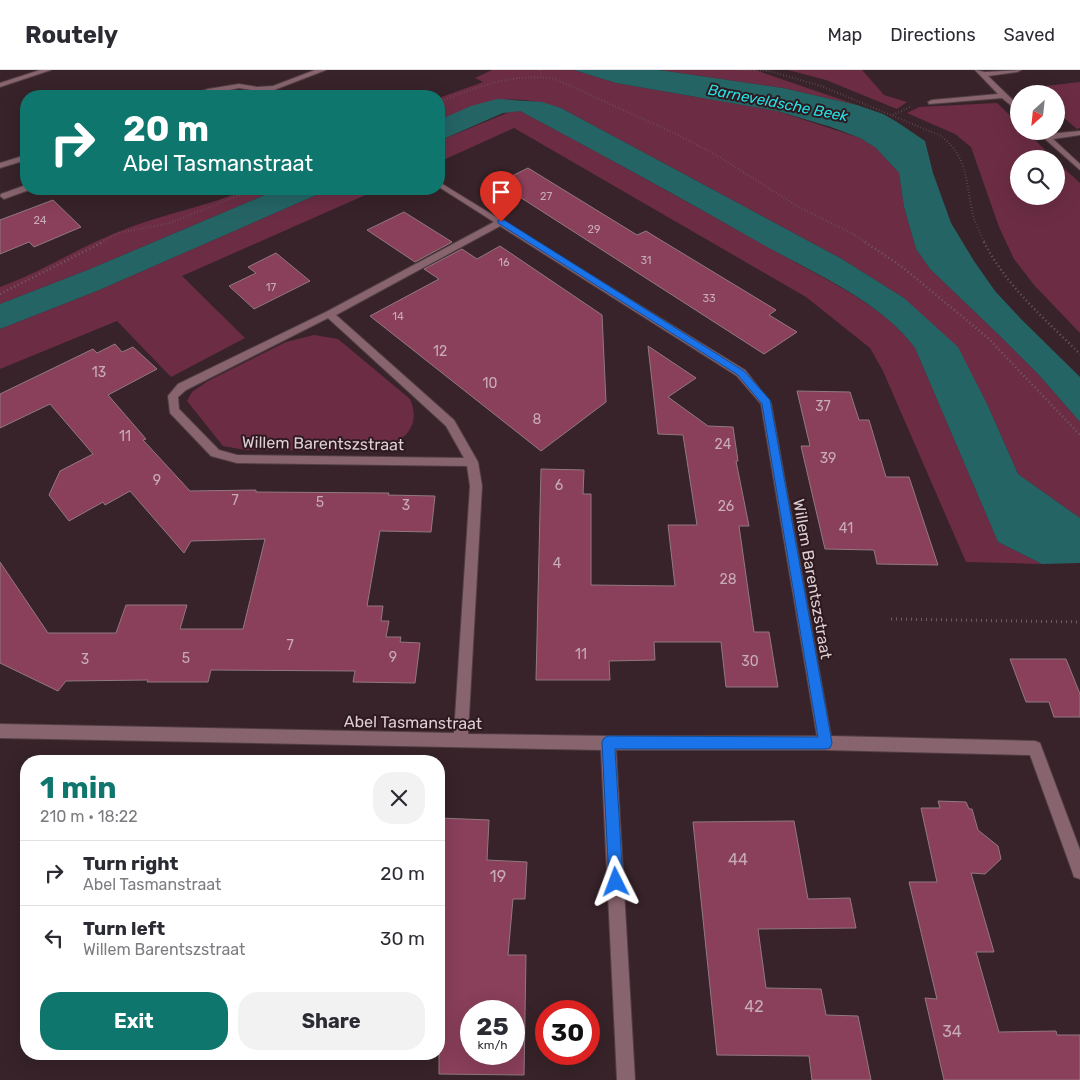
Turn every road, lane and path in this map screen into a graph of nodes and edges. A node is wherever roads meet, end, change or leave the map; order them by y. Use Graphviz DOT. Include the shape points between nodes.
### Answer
graph roads {
  1 [pos="47,70"];
  2 [pos="322,70"];
  3 [pos="540,70"];
  4 [pos="739,70"];
  5 [pos="767,70"];
  6 [pos="1017,70"];
  7 [pos="981,72"];
  8 [pos="542,75"];
  9 [pos="0,85"];
  10 [pos="214,90"];
  11 [pos="1004,96"];
  12 [pos="445,100"];
  13 [pos="932,102"];
  14 [pos="1010,102"];
  15 [pos="1065,133"];
  16 [pos="1080,133"];
  17 [pos="1050,140"];
  18 [pos="20,159"];
  19 [pos="0,166"];
  20 [pos="1080,168"];
  21 [pos="445,188"];
  22 [pos="20,190"];
  23 [pos="1,195"];
  24 [pos="240,195"];
  25 [pos="501,222"];
  26 [pos="0,294"];
  27 [pos="329,314"];
  28 [pos="1080,354"];
  29 [pos="1080,435"];
  30 [pos="472,462"];
  31 [pos="891,620"];
  32 [pos="1080,622"];
  33 [pos="0,731"];
  34 [pos="461,740"];
  35 [pos="608,742"];
  36 [pos="825,743"];
  37 [pos="1080,871"];
  38 [pos="626,1080"];
  1 -- 9 [label="street"];
  2 -- 10 [label="street" via="274,88 240,86"];
  3 -- 8 [label="path"];
  4 -- 5 [label="path"];
  5 -- 28 [label="path" via="820,86 939,135 951,143 960,159 977,227 998,266 1029,303"];
  6 -- 7 [label="street"];
  7 -- 11 [label="street"];
  8 -- 12 [label="path" via="496,82"];
  8 -- 29 [label="path" via="692,142 797,206 851,233 892,261 988,338"];
  11 -- 13 [label="street"];
  11 -- 14 [label="street"];
  15 -- 16 [label="street"];
  17 -- 20 [label="street"];
  18 -- 19 [label="street"];
  21 -- 25 [label="street, Willem Barentszstraat"];
  22 -- 23 [label="street"];
  24 -- 26 [label="path" via="170,222 118,233"];
  25 -- 27 [label="street, Willem Barentszstraat"];
  25 -- 36 [label="street, Willem Barentszstraat" via="741,373 766,403"];
  27 -- 30 [label="street" via="450,423"];
  27 -- 30 [label="street, Willem Barentszstraat" via="182,387 173,396 174,410 215,453 237,459"];
  30 -- 34 [label="street" via="476,486"];
  31 -- 32 [label="path"];
  33 -- 34 [label="street, Abel Tasmanstraat"];
  34 -- 35 [label="street, Abel Tasmanstraat"];
  35 -- 36 [label="street, Abel Tasmanstraat"];
  35 -- 38 [label="street"];
  36 -- 37 [label="street" via="1035,748"];
}
